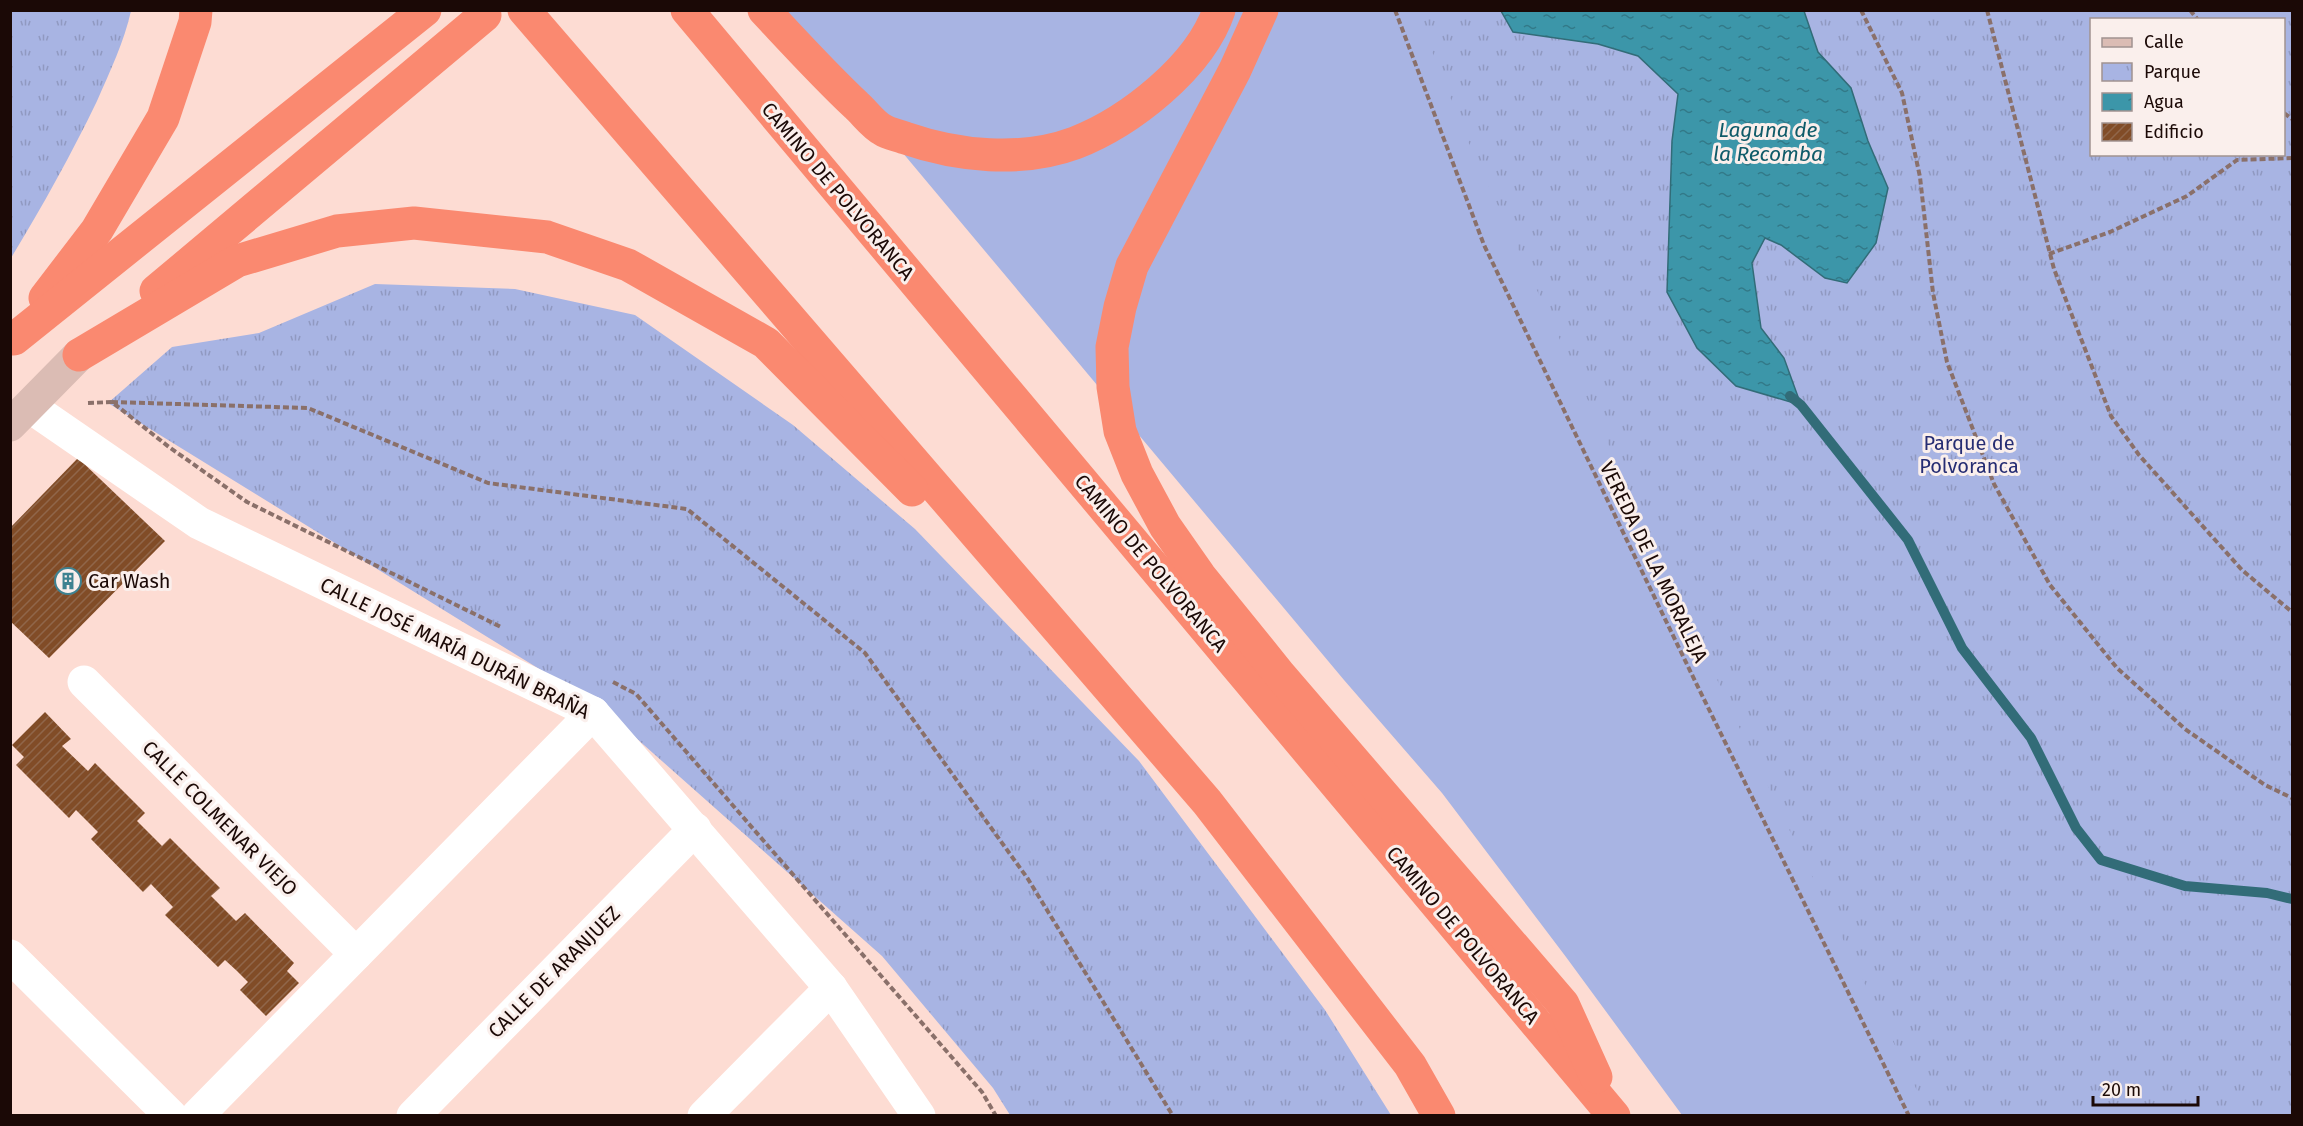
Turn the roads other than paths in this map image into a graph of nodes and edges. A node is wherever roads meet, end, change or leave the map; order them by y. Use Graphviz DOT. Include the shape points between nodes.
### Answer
graph roads {
  1 [pos="196,10"];
  2 [pos="424,10"];
  3 [pos="687,10"];
  4 [pos="764,10"];
  5 [pos="1219,10"];
  6 [pos="1262,10"];
  7 [pos="485,15"];
  8 [pos="531,19"];
  9 [pos="12,341"];
  10 [pos="79,355"];
  11 [pos="20,416"];
  12 [pos="975,533"];
  13 [pos="84,682"];
  14 [pos="593,713"];
  15 [pos="695,829"];
  16 [pos="356,954"];
  17 [pos="10,956"];
  18 [pos="831,988"];
  19 [pos="1614,1115"];
  20 [pos="171,1116"];
  21 [pos="197,1116"];
  22 [pos="413,1116"];
  23 [pos="704,1116"];
  24 [pos="919,1116"];
  25 [pos="1438,1116"];
  1 -- 9 [label="highway" via="163,118 98,230"];
  2 -- 9 [label="highway"];
  3 -- 19 [label="highway, CAMINO DE POLVORANCA"];
  4 -- 5 [label="highway" via="883,130 930,147 984,154 1028,154 1074,143 1144,103 1196,52"];
  6 -- 19 [label="highway" via="1235,70 1132,266 1112,347 1120,431 1137,474 1200,576 1280,675 1563,1004"];
  7 -- 10 [label="highway"];
  8 -- 12 [label="highway"];
  10 -- 11 [label="main road"];
  10 -- 12 [label="highway" via="237,261 337,231 414,223 547,237 628,265 766,343 908,486"];
  11 -- 14 [label="street, CALLE JOSÉ MARÍA DURÁN BRAÑA" via="199,523"];
  12 -- 25 [label="highway" via="1207,802 1410,1065"];
  13 -- 16 [label="street, CALLE COLMENAR VIEJO"];
  14 -- 15 [label="street, CALLE JOSÉ MARÍA DURÁN BRAÑA"];
  14 -- 16 [label="street"];
  15 -- 18 [label="street, CALLE JOSÉ MARÍA DURÁN BRAÑA"];
  15 -- 22 [label="street, CALLE DE ARANJUEZ"];
  16 -- 21 [label="street"];
  17 -- 20 [label="street"];
  18 -- 23 [label="street"];
  18 -- 24 [label="street, CALLE JOSÉ MARÍA DURÁN BRAÑA"];
}
